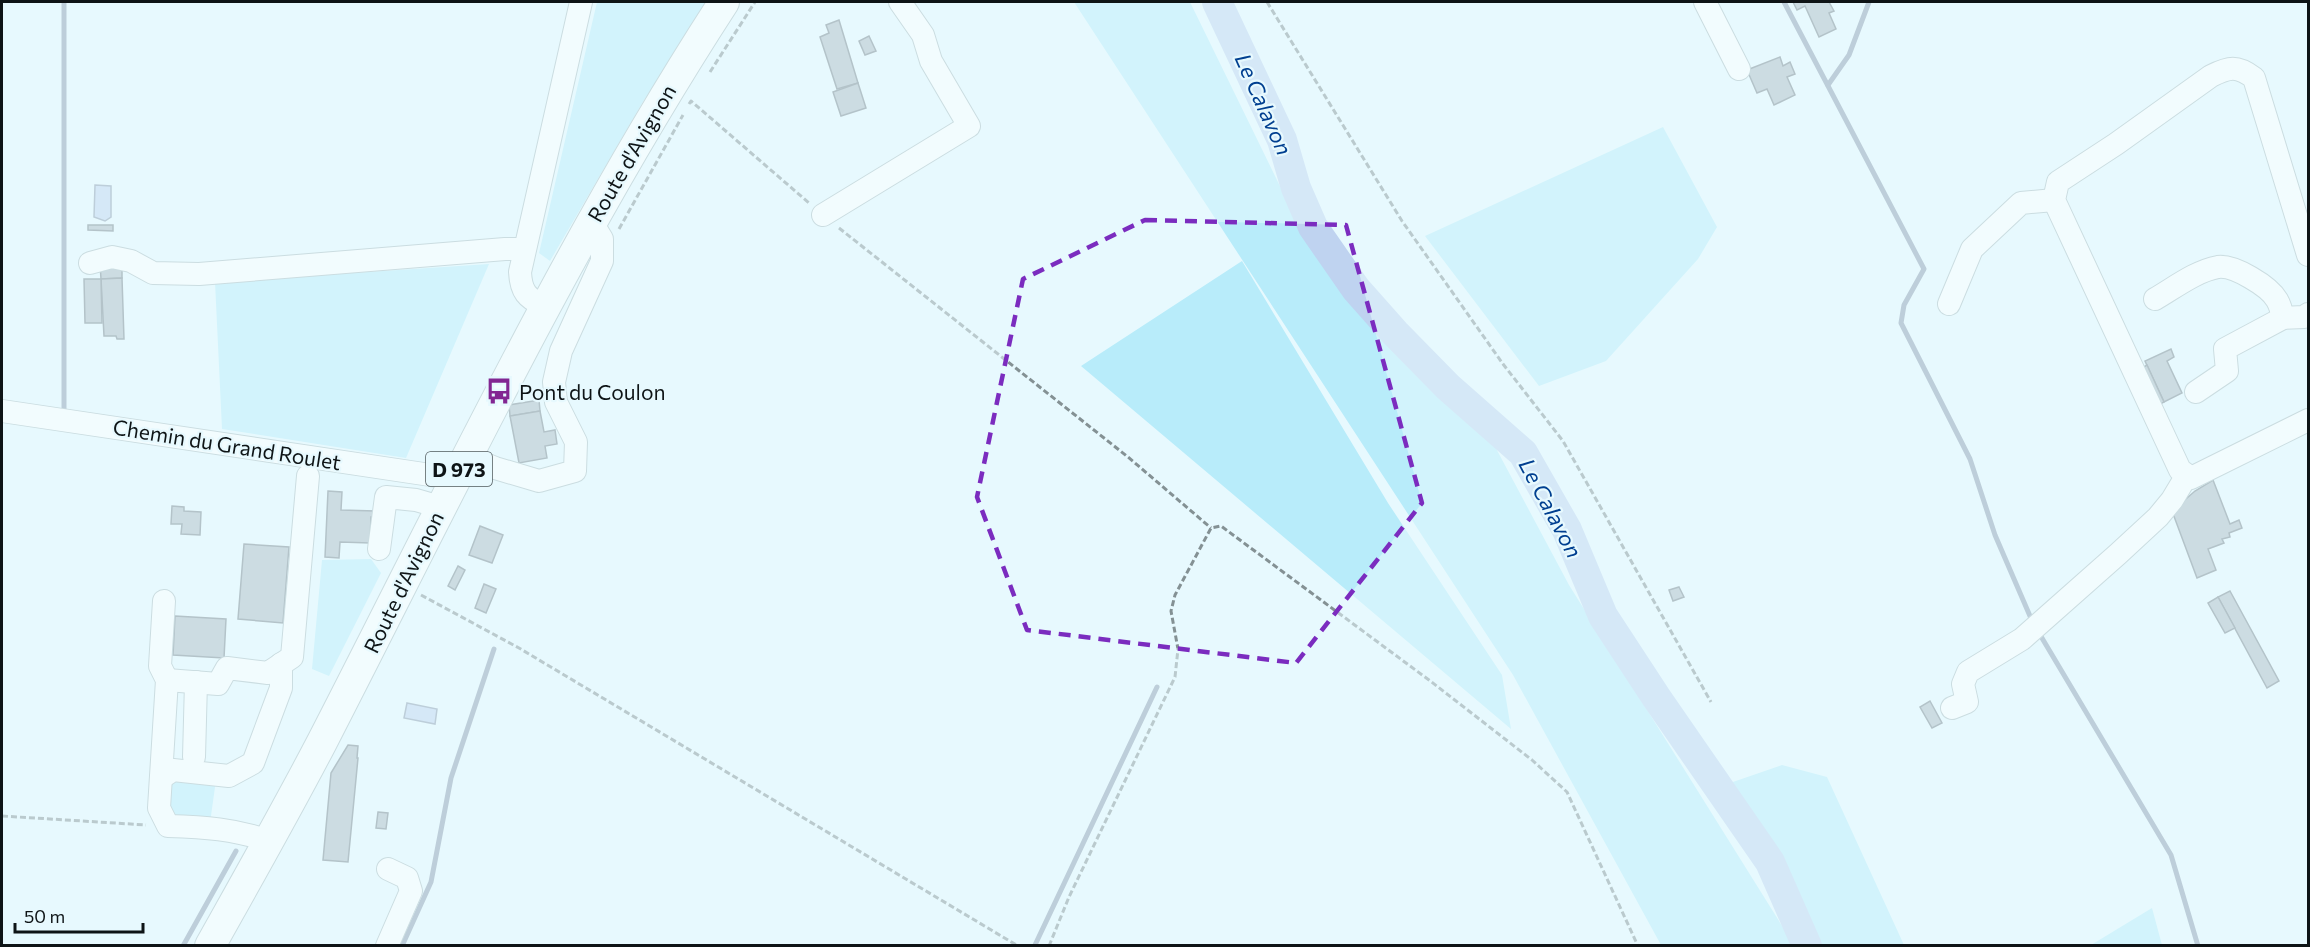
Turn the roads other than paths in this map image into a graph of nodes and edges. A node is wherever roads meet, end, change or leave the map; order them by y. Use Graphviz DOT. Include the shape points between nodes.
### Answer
graph roads {
  1 [pos="581,2"];
  2 [pos="724,2"];
  3 [pos="900,2"];
  4 [pos="1705,2"];
  5 [pos="1739,69"];
  6 [pos="2054,200"];
  7 [pos="823,215"];
  8 [pos="605,226"];
  9 [pos="524,249"];
  10 [pos="2308,255"];
  11 [pos="90,263"];
  12 [pos="2155,299"];
  13 [pos="1949,304"];
  14 [pos="544,306"];
  15 [pos="2308,314"];
  16 [pos="2283,318"];
  17 [pos="2196,393"];
  18 [pos="2,411"];
  19 [pos="2308,420"];
  20 [pos="2187,475"];
  21 [pos="308,476"];
  22 [pos="453,482"];
  23 [pos="379,549"];
  24 [pos="164,602"];
  25 [pos="281,664"];
  26 [pos="167,680"];
  27 [pos="196,682"];
  28 [pos="1952,708"];
  29 [pos="194,757"];
  30 [pos="161,778"];
  31 [pos="268,841"];
  32 [pos="388,869"];
  33 [pos="210,945"];
  34 [pos="387,945"];
  1 -- 9 [label="street"];
  2 -- 8 [label="main road, Route d'Avignon / D 973" via="684,63"];
  3 -- 7 [label="street" via="923,36 931,61 969,126"];
  4 -- 5 [label="street"];
  6 -- 10 [label="street" via="2058,182 2211,76 2224,69 2242,69 2254,78"];
  6 -- 13 [label="street" via="2021,202 1972,249"];
  6 -- 20 [label="street" via="2180,470"];
  8 -- 14 [label="main road, Route d'Avignon / D 973"];
  8 -- 22 [label="street" via="602,261 561,351 554,382 556,402 576,442 575,471 539,481 495,468"];
  9 -- 11 [label="street" via="199,274 153,273 131,261 112,257"];
  9 -- 14 [label="street" via="520,272 523,290"];
  12 -- 16 [label="street" via="2219,267 2240,272 2263,286 2277,300"];
  14 -- 22 [label="main road, Route d'Avignon / D 973"];
  15 -- 16 [label="street"];
  16 -- 17 [label="street" via="2225,349 2227,371"];
  18 -- 22 [label="street, Chemin du Grand Roulet" via="437,476"];
  19 -- 20 [label="street" via="2191,478"];
  20 -- 28 [label="street" via="2158,517 2118,554 2022,639 1968,672 1963,684 1967,702"];
  21 -- 25 [label="street" via="292,657"];
  22 -- 23 [label="street" via="416,500 386,497"];
  22 -- 31 [label="main road, Route d'Avignon / D 973"];
  24 -- 26 [label="street" via="160,666"];
  25 -- 27 [label="street" via="268,673 227,668 218,684"];
  25 -- 30 [label="street" via="281,688 253,763 229,776 174,770"];
  26 -- 27 [label="street"];
  26 -- 30 [label="street"];
  27 -- 29 [label="street"];
  30 -- 31 [label="street" via="159,808 168,826 246,833"];
  31 -- 33 [label="main road, Route d'Avignon / D 973"];
  32 -- 34 [label="street" via="407,878 411,891"];
}
